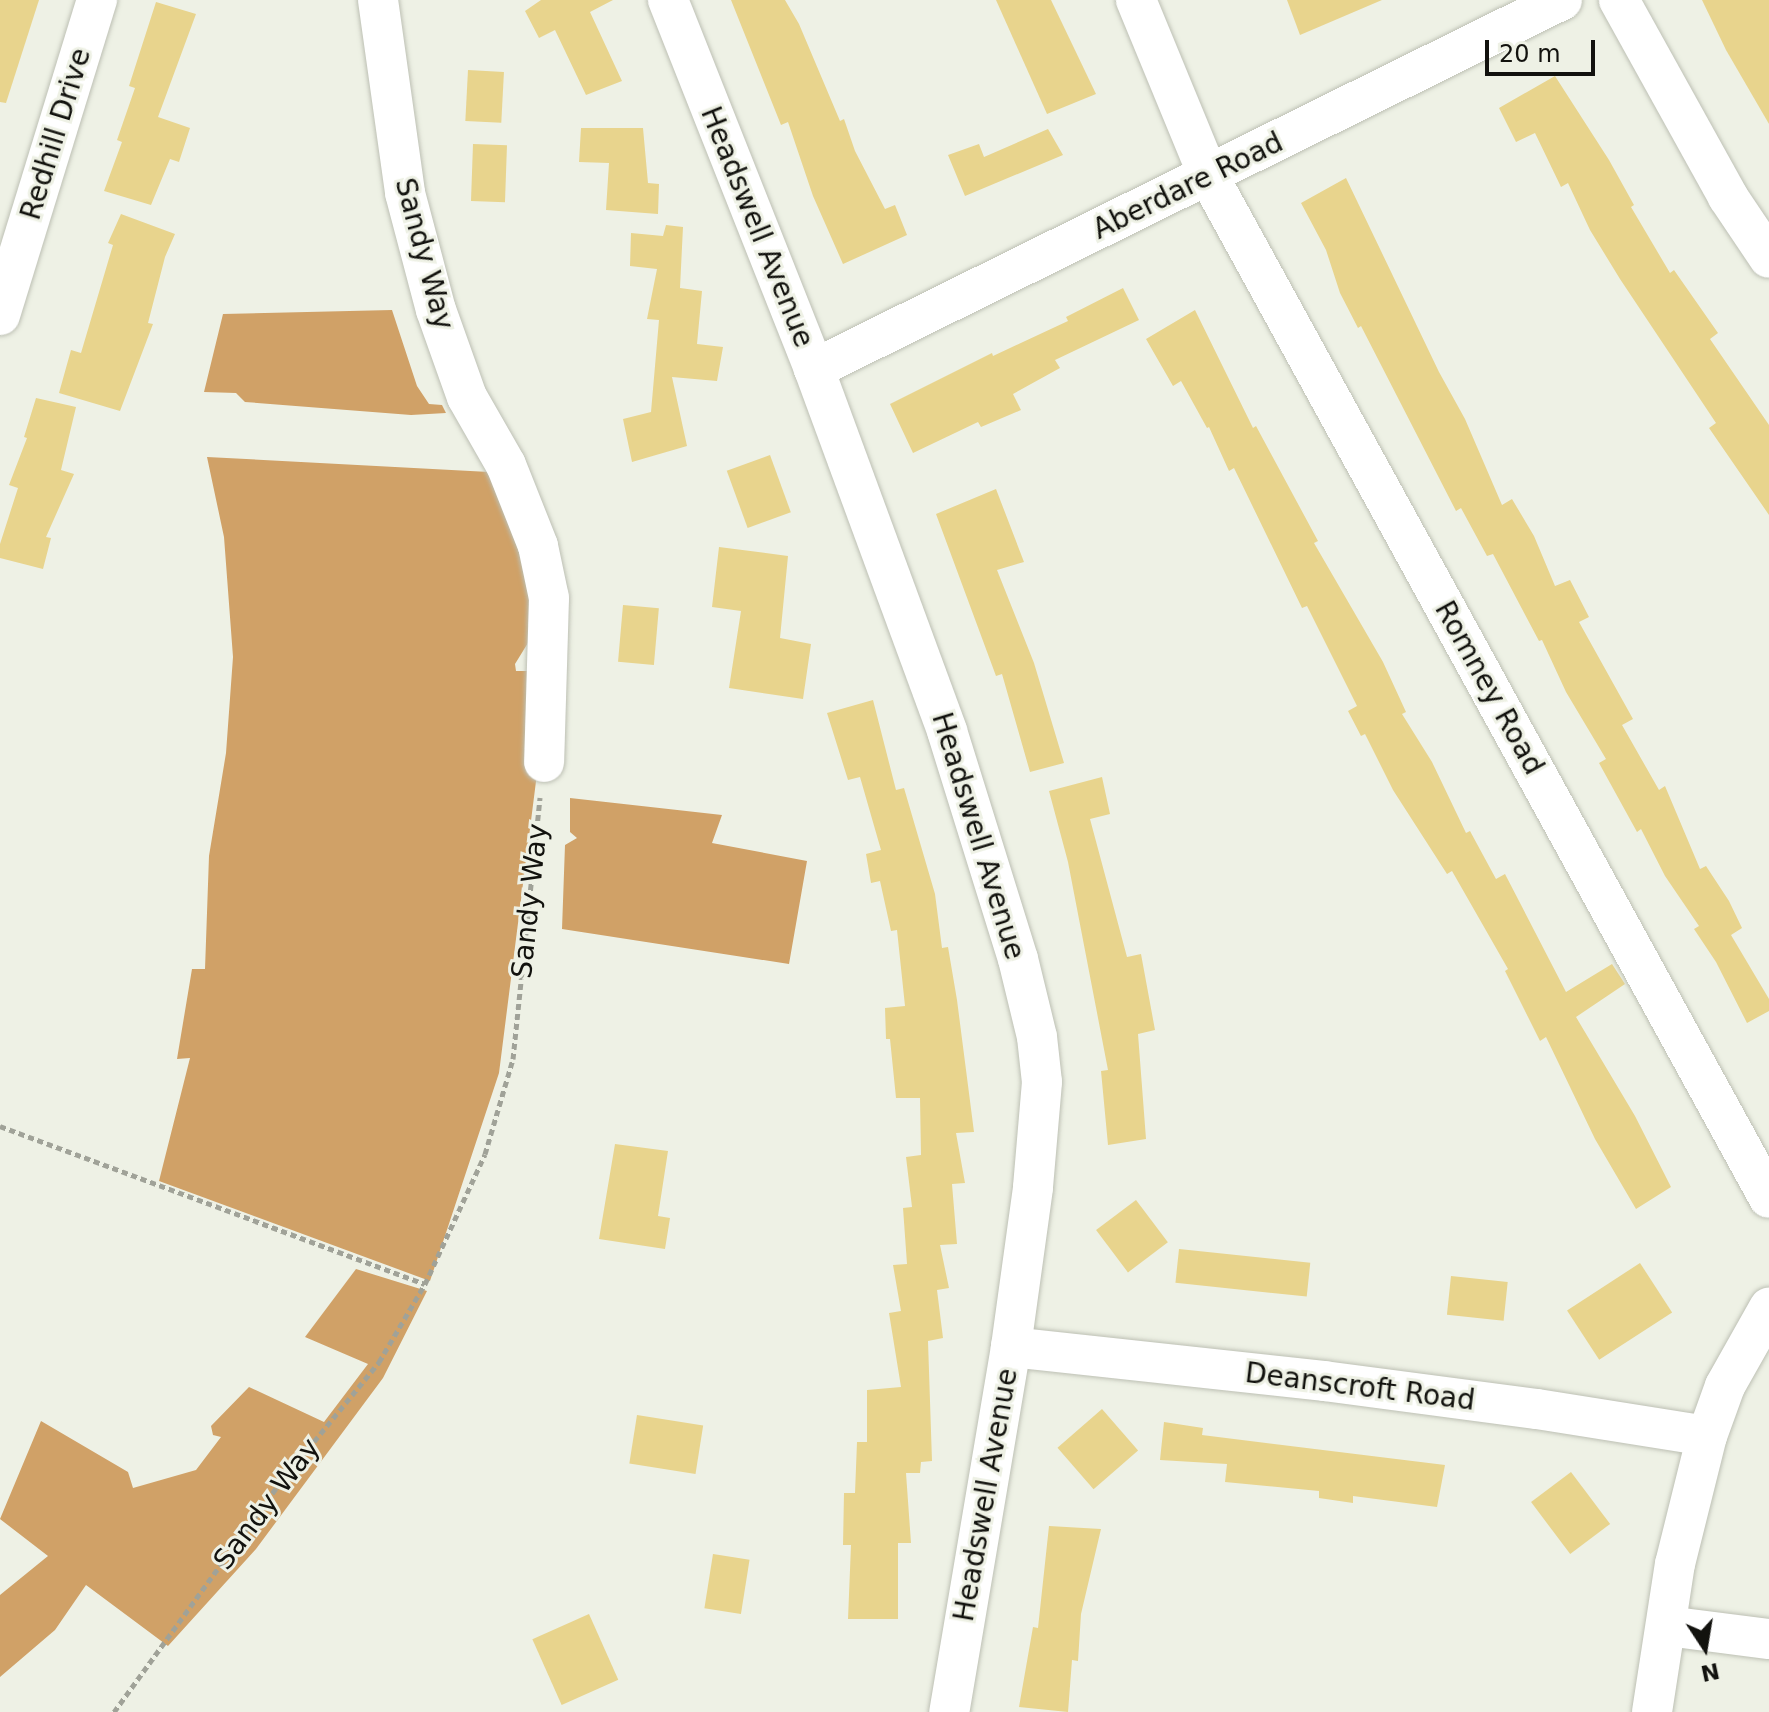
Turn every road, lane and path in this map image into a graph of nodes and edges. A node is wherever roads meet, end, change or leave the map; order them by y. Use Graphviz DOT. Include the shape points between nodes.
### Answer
graph roads {
  1 [pos="97,0"];
  2 [pos="378,0"];
  3 [pos="668,0"];
  4 [pos="1136,0"];
  5 [pos="1562,0"];
  6 [pos="1619,0"];
  7 [pos="1209,177"];
  8 [pos="1769,258"];
  9 [pos="0,315"];
  10 [pos="814,369"];
  11 [pos="544,762"];
  12 [pos="0,1126"];
  13 [pos="1769,1198"];
  14 [pos="425,1284"];
  15 [pos="1769,1308"];
  16 [pos="1011,1347"];
  17 [pos="1707,1436"];
  18 [pos="1667,1626"];
  19 [pos="1769,1639"];
  20 [pos="114,1712"];
  21 [pos="949,1712"];
  22 [pos="1652,1712"];
  1 -- 9 [label="street, Redhill Drive"];
  2 -- 11 [label="street, Sandy Way" via="405,193 436,310 467,397 506,465 538,546 549,598"];
  3 -- 10 [label="street, Headswell Avenue"];
  4 -- 7 [label="street, Romney Road"];
  5 -- 7 [label="street, Aberdare Road"];
  6 -- 8 [label="street" via="1728,197"];
  7 -- 10 [label="street, Aberdare Road"];
  7 -- 13 [label="street, Romney Road"];
  10 -- 16 [label="street, Headswell Avenue" via="947,731 1037,1037 1042,1082 1039,1133"];
  11 -- 14 [label="path, Sandy Way" via="513,1059 485,1154"];
  12 -- 14 [label="path"];
  14 -- 20 [label="path, Sandy Way" via="379,1362 276,1488"];
  15 -- 17 [label="street" via="1725,1386"];
  16 -- 17 [label="street, Deanscroft Road" via="1324,1381"];
  16 -- 21 [label="street, Headswell Avenue"];
  17 -- 18 [label="street" via="1675,1564"];
  18 -- 19 [label="street"];
  18 -- 22 [label="street"];
}
